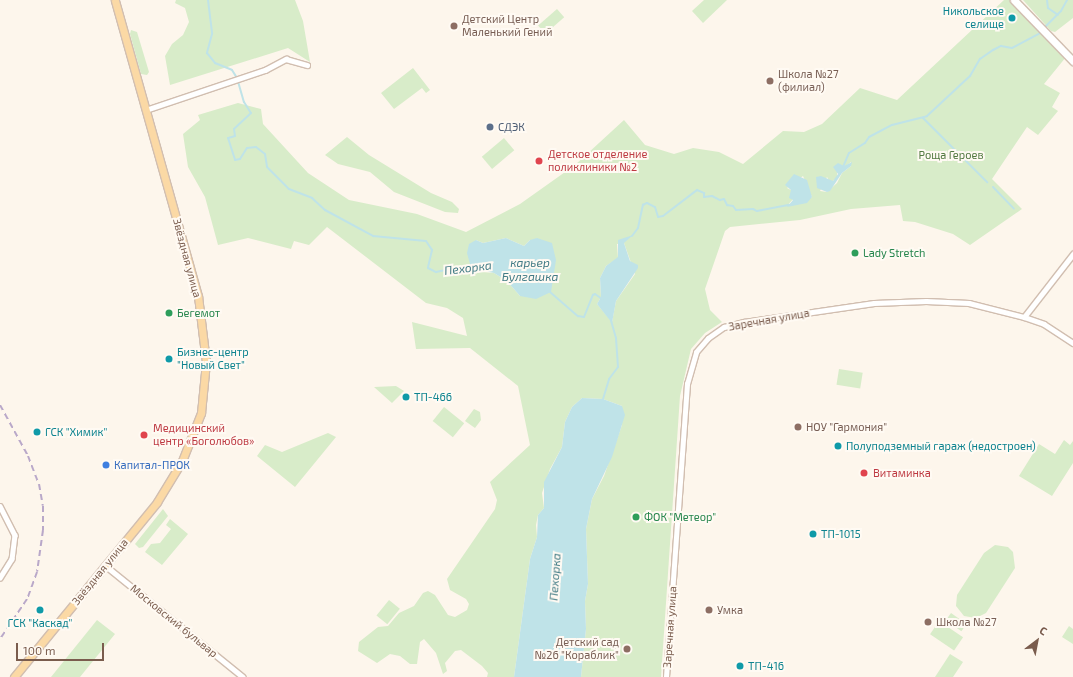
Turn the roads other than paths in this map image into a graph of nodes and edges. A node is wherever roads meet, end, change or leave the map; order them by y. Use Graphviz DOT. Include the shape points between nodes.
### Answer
graph roads {
  1 [pos="114,0"];
  2 [pos="1014,0"];
  3 [pos="1073,61"];
  4 [pos="308,66"];
  5 [pos="146,110"];
  6 [pos="1073,254"];
  7 [pos="1024,317"];
  8 [pos="1073,343"];
  9 [pos="0,506"];
  10 [pos="106,566"];
  11 [pos="0,578"];
  12 [pos="14,677"];
  13 [pos="243,677"];
  14 [pos="666,677"];
  1 -- 5 [label="main road, Звёздная улица"];
  2 -- 3 [label="main road"];
  4 -- 5 [label="street" via="286,59 249,76"];
  5 -- 10 [label="main road, Звёздная улица" via="198,296 206,362 204,392 200,417 182,461 157,502"];
  6 -- 7 [label="street"];
  7 -- 8 [label="street, Заречная улица" via="1044,324"];
  7 -- 14 [label="street, Заречная улица" via="970,303 874,303 744,322 724,328 708,338 696,352 687,384"];
  9 -- 11 [label="street" via="16,535 12,560"];
  10 -- 12 [label="main road, Звёздная улица"];
  10 -- 13 [label="street, Московский бульвар"];
}
